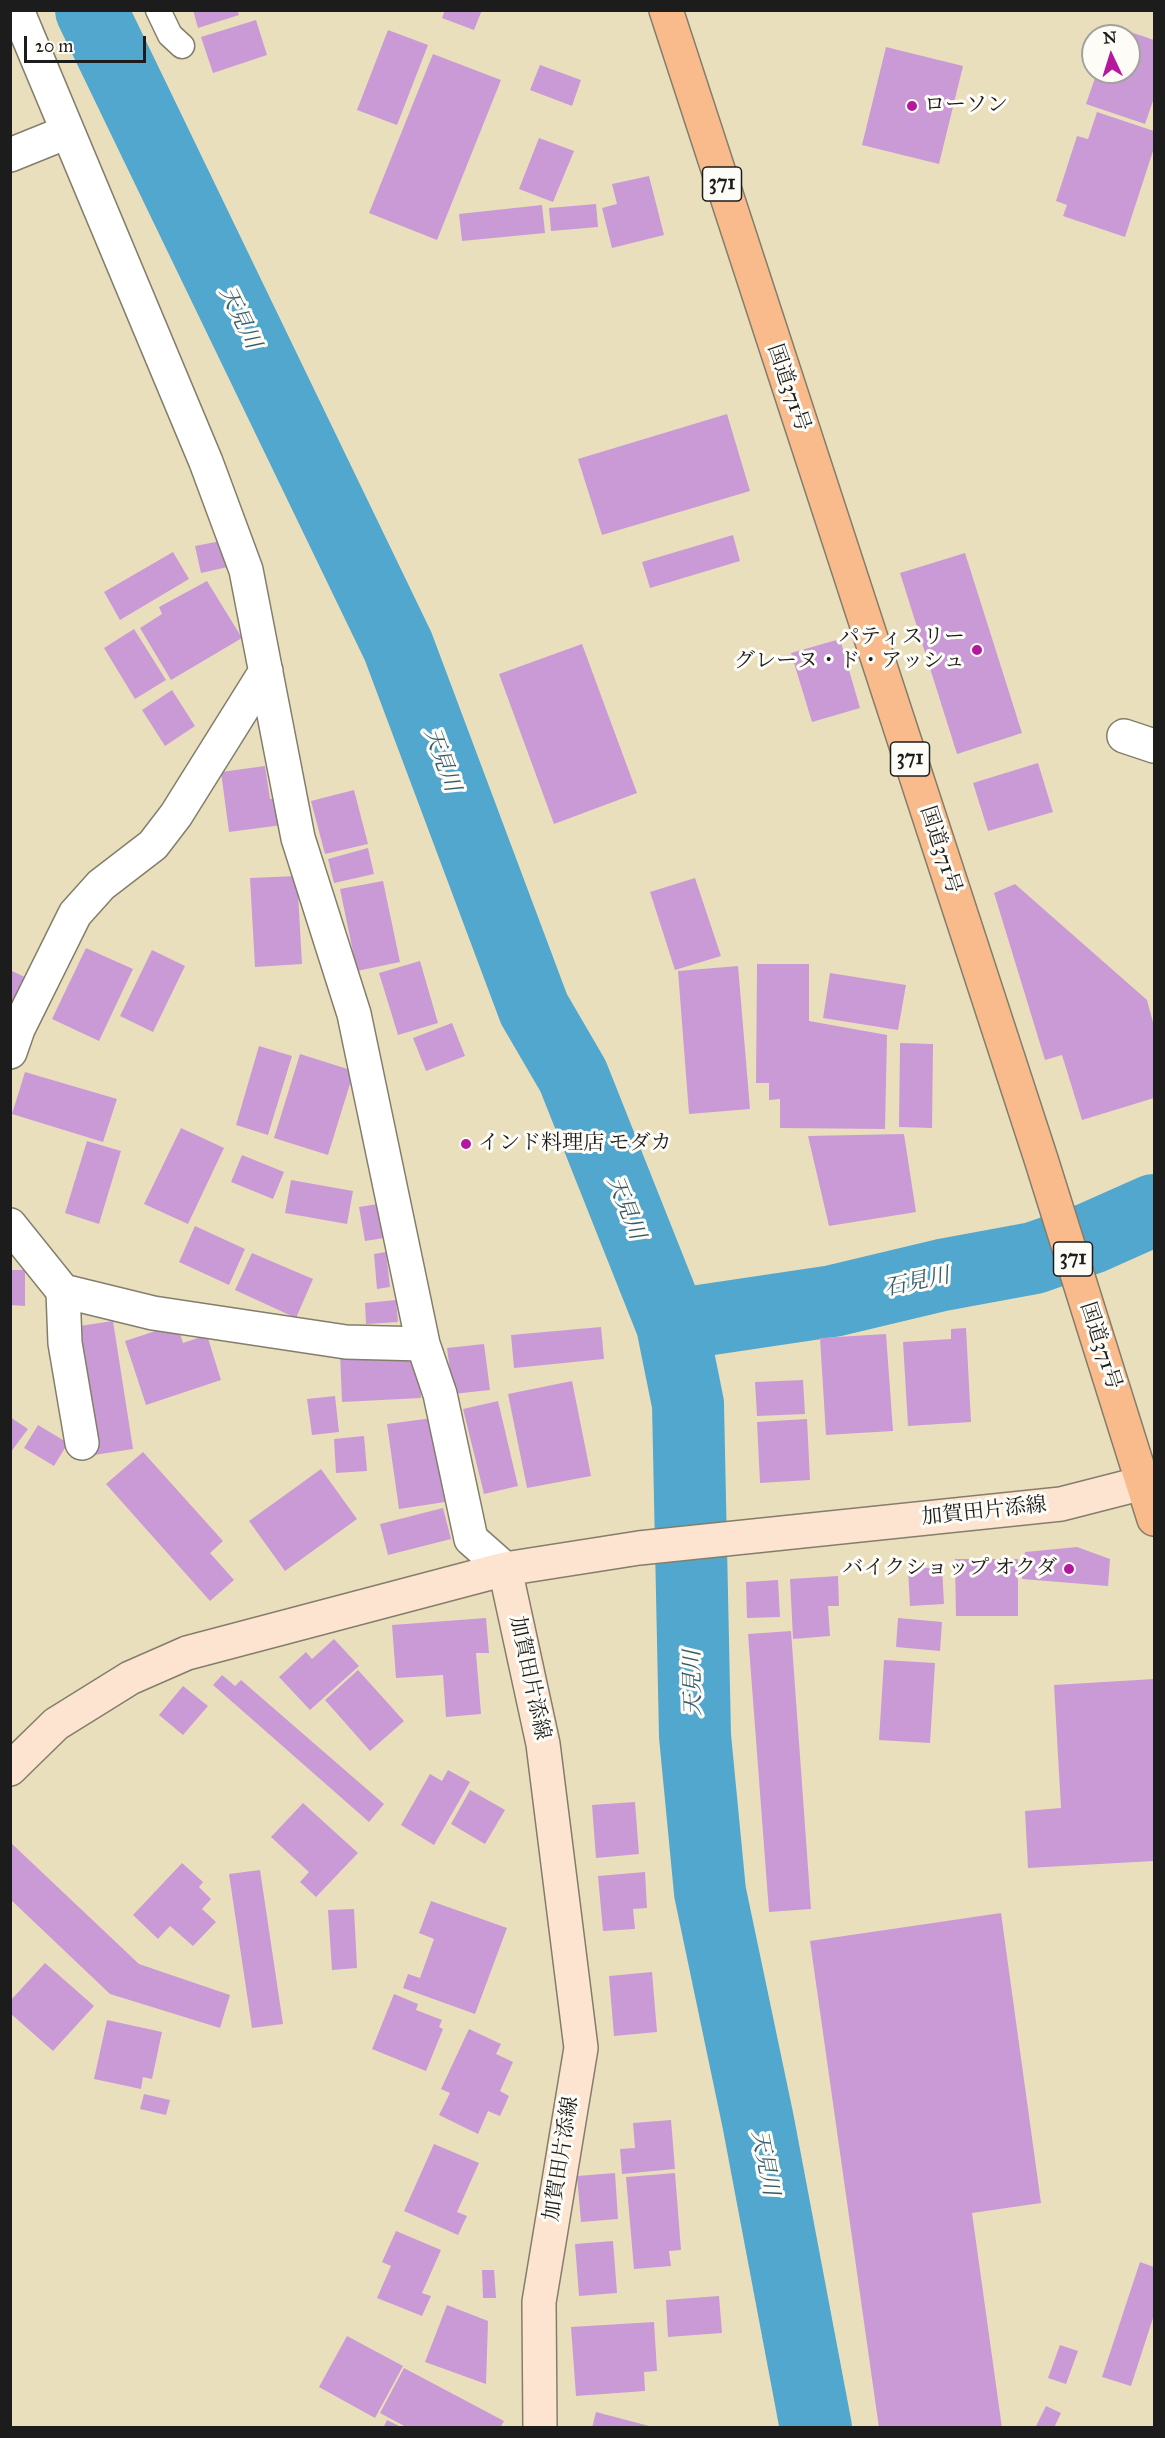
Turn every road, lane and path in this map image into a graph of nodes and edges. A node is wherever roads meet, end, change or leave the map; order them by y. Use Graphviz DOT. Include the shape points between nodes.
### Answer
graph roads {
  1 [pos="17,10"];
  2 [pos="158,10"];
  3 [pos="666,10"];
  4 [pos="182,46"];
  5 [pos="67,132"];
  6 [pos="10,155"];
  7 [pos="266,671"];
  8 [pos="1124,736"];
  9 [pos="1155,746"];
  10 [pos="10,1052"];
  11 [pos="10,1224"];
  12 [pos="63,1291"];
  13 [pos="423,1344"];
  14 [pos="82,1443"];
  15 [pos="1149,1482"];
  16 [pos="1155,1519"];
  17 [pos="506,1569"];
  18 [pos="10,1769"];
  19 [pos="540,2427"];
  1 -- 5 [label="street"];
  2 -- 4 [label="lane" via="170,35"];
  3 -- 15 [label="highway, 国道371号 / 371" via="1104,1359"];
  5 -- 6 [label="street"];
  5 -- 7 [label="street" via="206,462 246,570"];
  7 -- 10 [label="street" via="165,830 153,845 101,885 75,914"];
  7 -- 13 [label="street" via="298,838 354,1014"];
  8 -- 9 [label="street"];
  11 -- 12 [label="street"];
  12 -- 13 [label="street" via="153,1313 346,1342"];
  12 -- 14 [label="street" via="64,1343"];
  13 -- 17 [label="street" via="440,1394 471,1539"];
  15 -- 16 [label="highway, 国道371号 / 371"];
  15 -- 17 [label="main road, 加賀田片添線" via="1060,1504 639,1548"];
  17 -- 18 [label="main road" via="187,1653 130,1678 56,1725"];
  17 -- 19 [label="main road, 加賀田片添線" via="543,1743 581,2048 539,2302"];
}
